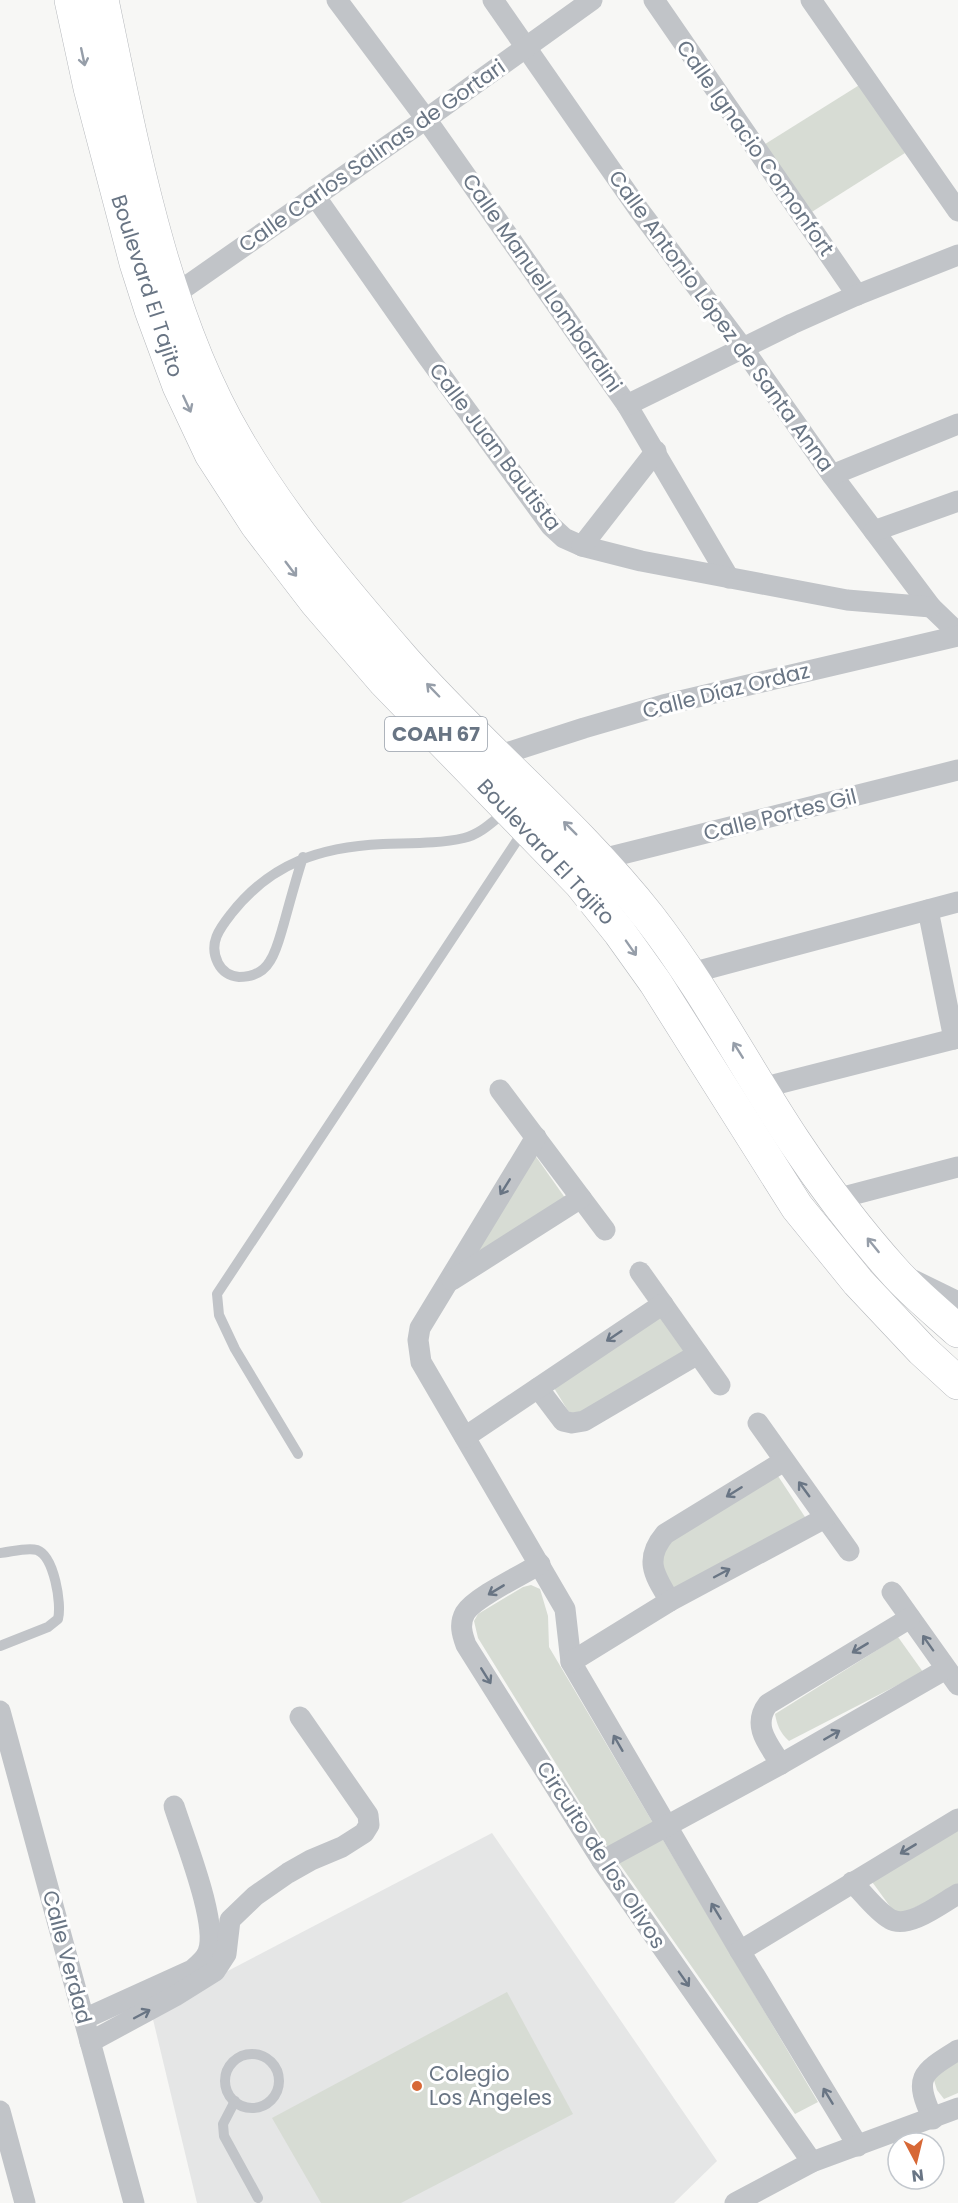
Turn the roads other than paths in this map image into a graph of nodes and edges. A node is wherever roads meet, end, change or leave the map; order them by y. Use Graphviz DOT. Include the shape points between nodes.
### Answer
graph roads {
  1 [pos="71,0"];
  2 [pos="102,0"];
  3 [pos="337,0"];
  4 [pos="493,0"];
  5 [pos="591,0"];
  6 [pos="654,0"];
  7 [pos="811,0"];
  8 [pos="526,47"];
  9 [pos="426,119"];
  10 [pos="315,196"];
  11 [pos="958,211"];
  12 [pos="958,255"];
  13 [pos="857,295"];
  14 [pos="162,303"];
  15 [pos="742,347"];
  16 [pos="627,405"];
  17 [pos="958,424"];
  18 [pos="656,451"];
  19 [pos="832,475"];
  20 [pos="958,501"];
  21 [pos="874,531"];
  22 [pos="582,546"];
  23 [pos="729,578"];
  24 [pos="932,607"];
  25 [pos="958,635"];
  26 [pos="497,756"];
  27 [pos="958,770"];
  28 [pos="517,819"];
  29 [pos="303,857"];
  30 [pos="602,859"];
  31 [pos="958,902"];
  32 [pos="928,910"];
  33 [pos="690,973"];
  34 [pos="655,982"];
  35 [pos="956,1039"];
  36 [pos="761,1088"];
  37 [pos="500,1090"];
  38 [pos="536,1137"];
  39 [pos="958,1167"];
  40 [pos="581,1198"];
  41 [pos="836,1199"];
  42 [pos="605,1230"];
  43 [pos="640,1272"];
  44 [pos="894,1272"];
  45 [pos="446,1283"];
  46 [pos="958,1302"];
  47 [pos="663,1304"];
  48 [pos="958,1331"];
  49 [pos="698,1354"];
  50 [pos="958,1383"];
  51 [pos="720,1385"];
  52 [pos="538,1388"];
  53 [pos="758,1423"];
  54 [pos="465,1437"];
  55 [pos="298,1454"];
  56 [pos="784,1461"];
  57 [pos="825,1518"];
  58 [pos="849,1551"];
  59 [pos="0,1553"];
  60 [pos="540,1564"];
  61 [pos="892,1592"];
  62 [pos="670,1601"];
  63 [pos="910,1618"];
  64 [pos="0,1646"];
  65 [pos="571,1662"];
  66 [pos="952,1677"];
  67 [pos="0,1711"];
  68 [pos="300,1717"];
  69 [pos="781,1764"];
  70 [pos="174,1806"];
  71 [pos="958,1819"];
  72 [pos="666,1826"];
  73 [pos="603,1861"];
  74 [pos="852,1882"];
  75 [pos="958,1894"];
  76 [pos="208,1916"];
  77 [pos="230,1920"];
  78 [pos="740,1950"];
  79 [pos="84,2019"];
  80 [pos="90,2042"];
  81 [pos="958,2050"];
  82 [pos="235,2101"];
  83 [pos="958,2108"];
  84 [pos="0,2111"];
  85 [pos="933,2119"];
  86 [pos="858,2146"];
  87 [pos="812,2162"];
  88 [pos="258,2199"];
  89 [pos="25,2203"];
  90 [pos="134,2203"];
  91 [pos="735,2203"];
  1 -- 14 [label="main road, Boulevard El Tajito / COAH 67, one-way" via="136,263"];
  2 -- 14 [label="main road, Boulevard El Tajito / COAH 67" via="140,174"];
  3 -- 9 [label="street, Calle Manuel Lombardini"];
  4 -- 8 [label="street, Calle Antonio López de Santa Anna"];
  5 -- 8 [label="street, Calle Carlos Salinas de Gortari"];
  6 -- 13 [label="street, Calle Ignacio Comonfort"];
  7 -- 11 [label="street"];
  8 -- 9 [label="street, Calle Carlos Salinas de Gortari"];
  8 -- 15 [label="street, Calle Antonio López de Santa Anna" via="639,210"];
  9 -- 10 [label="street, Calle Carlos Salinas de Gortari"];
  9 -- 16 [label="street, Calle Manuel Lombardini"];
  10 -- 14 [label="street, Calle Carlos Salinas de Gortari"];
  10 -- 22 [label="street, Calle Juan Bautista" via="551,526 564,538"];
  12 -- 13 [label="street"];
  13 -- 15 [label="street"];
  26 -- 14 [label="main road, Boulevard El Tajito / COAH 67, one-way" via="405,662 282,513 235,437"];
  14 -- 28 [label="main road, Boulevard El Tajito / COAH 67, one-way" via="179,386 211,454 257,525 384,681"];
  15 -- 16 [label="street"];
  15 -- 19 [label="street, Calle Antonio López de Santa Anna"];
  16 -- 18 [label="street, Calle Manuel Lombardini"];
  17 -- 19 [label="street"];
  18 -- 22 [label="street"];
  18 -- 23 [label="street, Calle Manuel Lombardini"];
  19 -- 21 [label="street, Calle Antonio López de Santa Anna"];
  20 -- 21 [label="street"];
  21 -- 24 [label="street, Calle Antonio López de Santa Anna"];
  22 -- 23 [label="street, Calle Juan Bautista"];
  23 -- 24 [label="street, Calle Juan Bautista" via="847,600"];
  24 -- 25 [label="street, Calle Antonio López de Santa Anna"];
  25 -- 26 [label="street, Calle Díaz Ordaz" via="663,705"];
  30 -- 26 [label="main road, Boulevard El Tajito / COAH 67, one-way"];
  27 -- 30 [label="street, Calle Portes Gil"];
  28 -- 29 [label="lane" via="465,838 348,847"];
  28 -- 34 [label="main road, Boulevard El Tajito / COAH 67, one-way" via="580,883"];
  28 -- 55 [label="lane" via="217,1294 219,1315 235,1349"];
  29 -- 29 [label="lane" via="270,962 250,977 224,972 217,961 217,932 257,886"];
  30 -- 33 [label="main road, Boulevard El Tajito / COAH 67"];
  31 -- 32 [label="street"];
  32 -- 33 [label="street"];
  32 -- 35 [label="street"];
  33 -- 34 [label="street"];
  36 -- 33 [label="main road, Boulevard El Tajito / COAH 67, one-way"];
  34 -- 50 [label="main road, Boulevard El Tajito / COAH 67" via="797,1207 858,1282"];
  35 -- 36 [label="street"];
  36 -- 41 [label="main road, Boulevard El Tajito / COAH 67"];
  37 -- 38 [label="street"];
  38 -- 40 [label="street"];
  38 -- 45 [label="street, one-way"];
  39 -- 41 [label="street"];
  40 -- 42 [label="street"];
  40 -- 45 [label="street"];
  44 -- 41 [label="main road, Boulevard El Tajito / COAH 67, one-way"];
  43 -- 47 [label="street"];
  44 -- 46 [label="street"];
  44 -- 48 [label="main road, Boulevard El Tajito / COAH 67"];
  45 -- 54 [label="street" via="420,1328 418,1340 421,1362"];
  47 -- 49 [label="street"];
  47 -- 52 [label="street, one-way"];
  49 -- 51 [label="street"];
  49 -- 52 [label="street" via="584,1421 563,1421"];
  52 -- 54 [label="street"];
  53 -- 56 [label="street"];
  54 -- 60 [label="street"];
  57 -- 56 [label="street, one-way"];
  56 -- 62 [label="street, one-way" via="659,1541 653,1566"];
  57 -- 58 [label="street"];
  62 -- 57 [label="street, one-way"];
  59 -- 64 [label="lane" via="35,1549 43,1553 60,1600 58,1618 48,1627"];
  60 -- 65 [label="street" via="564,1609"];
  60 -- 73 [label="street, Circuito de los Olivos, one-way" via="472,1604 464,1614 462,1634"];
  61 -- 63 [label="street"];
  62 -- 65 [label="street"];
  66 -- 63 [label="street, one-way"];
  63 -- 69 [label="street, one-way" via="768,1704 761,1733"];
  72 -- 65 [label="street, one-way"];
  69 -- 66 [label="street, one-way"];
  67 -- 79 [label="street, Calle Verdad"];
  68 -- 77 [label="street" via="368,1815 369,1825 364,1833 342,1847 277,1880"];
  69 -- 72 [label="street"];
  70 -- 76 [label="street"];
  71 -- 74 [label="street, one-way"];
  72 -- 73 [label="street"];
  78 -- 72 [label="street, one-way"];
  73 -- 87 [label="street, Circuito de los Olivos, one-way"];
  74 -- 75 [label="street" via="884,1915 900,1922 915,1919"];
  74 -- 78 [label="street"];
  76 -- 77 [label="street"];
  76 -- 79 [label="street" via="209,1947 197,1966"];
  80 -- 77 [label="street, one-way" via="215,1971 226,1954"];
  86 -- 78 [label="street, one-way"];
  79 -- 80 [label="street, Calle Verdad"];
  80 -- 90 [label="street, Calle Verdad"];
  81 -- 85 [label="street" via="933,2066 923,2080 922,2098"];
  82 -- 82 [label="lane" via="254,2108 273,2099 279,2079 270,2061 251,2054 232,2064 225,2083"];
  82 -- 88 [label="lane" via="223,2124 224,2136"];
  83 -- 85 [label="street"];
  84 -- 89 [label="street"];
  85 -- 86 [label="street"];
  86 -- 87 [label="street"];
  87 -- 91 [label="street"];
}
